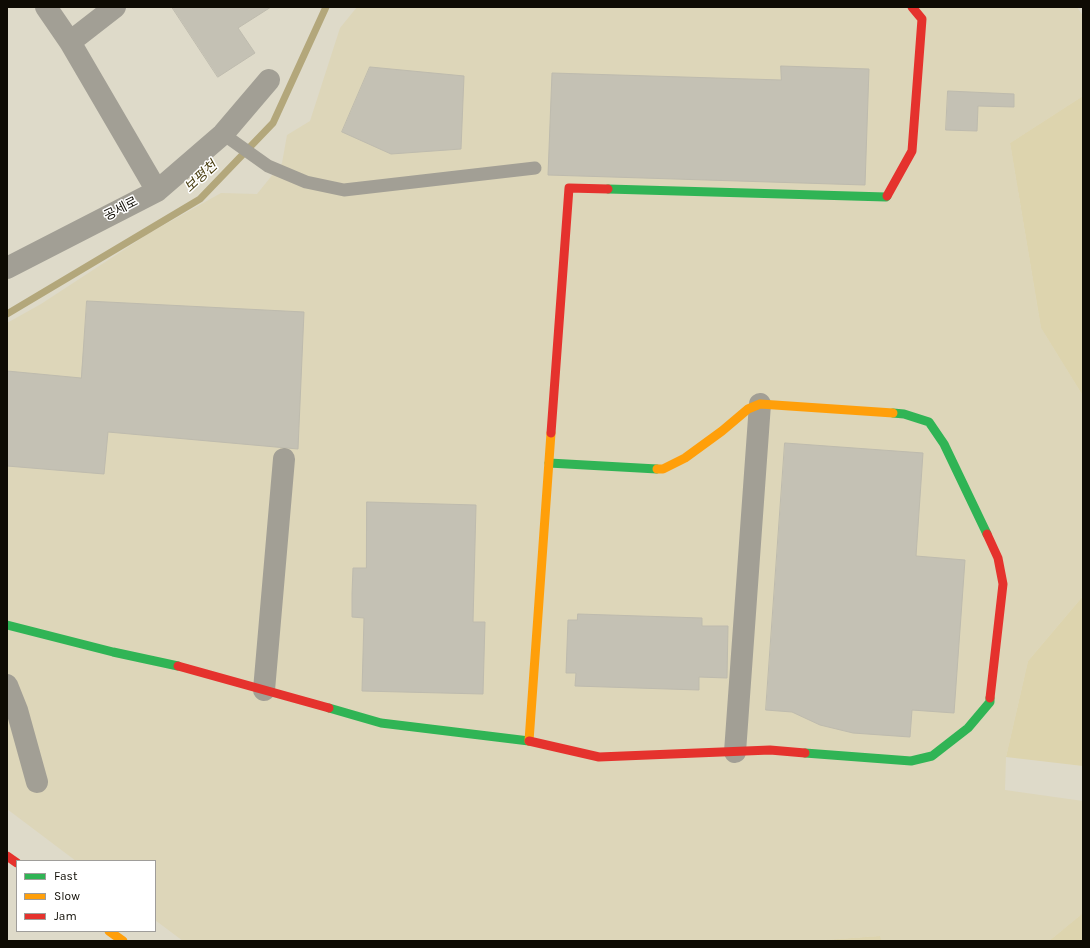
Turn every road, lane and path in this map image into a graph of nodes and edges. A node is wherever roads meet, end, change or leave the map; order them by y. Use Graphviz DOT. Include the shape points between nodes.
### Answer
graph roads {
  1 [pos="46,7"];
  2 [pos="116,7"];
  3 [pos="912,7"];
  4 [pos="70,42"];
  5 [pos="269,80"];
  6 [pos="223,134"];
  7 [pos="535,168"];
  8 [pos="157,191"];
  9 [pos="7,268"];
  10 [pos="760,404"];
  11 [pos="284,459"];
  12 [pos="549,463"];
  13 [pos="7,625"];
  14 [pos="7,685"];
  15 [pos="264,690"];
  16 [pos="529,741"];
  17 [pos="735,752"];
  18 [pos="36,782"];
  19 [pos="7,856"];
  20 [pos="16,862"];
  21 [pos="110,932"];
  22 [pos="123,941"];
  1 -- 4 [label="street"];
  2 -- 4 [label="street"];
  3 -- 12 [label="main road" via="922,19 912,151 886,197 569,188"];
  4 -- 8 [label="street"];
  5 -- 6 [label="street, 공세로"];
  6 -- 7 [label="lane" via="268,166 306,182 344,190"];
  6 -- 8 [label="street, 공세로"];
  8 -- 9 [label="street, 공세로"];
  10 -- 12 [label="main road" via="748,409 685,458 663,469"];
  10 -- 17 [label="street"];
  10 -- 17 [label="main road" via="904,414 929,422 944,444 998,558 1003,584 990,702 968,728 932,756 911,761 770,750"];
  11 -- 15 [label="street"];
  12 -- 16 [label="main road"];
  13 -- 15 [label="main road" via="187,668"];
  14 -- 18 [label="street" via="17,710"];
  15 -- 16 [label="main road" via="381,723"];
  16 -- 17 [label="main road" via="599,757"];
  19 -- 20 [label="main road"];
  21 -- 22 [label="main road"];
}
